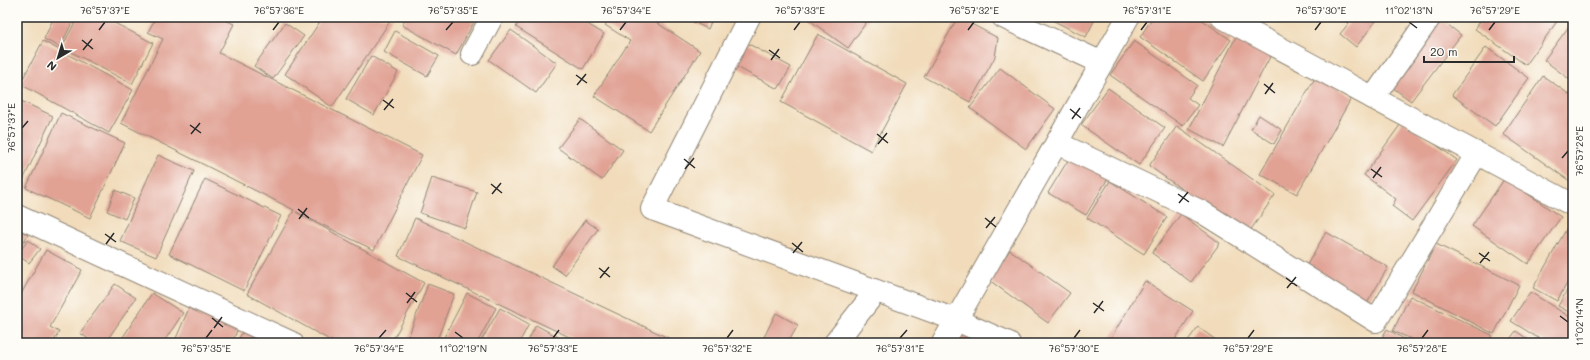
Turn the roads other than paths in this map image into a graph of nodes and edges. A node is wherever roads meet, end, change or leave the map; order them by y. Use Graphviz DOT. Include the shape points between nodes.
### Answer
graph roads {
  1 [pos="492,17"];
  2 [pos="748,17"];
  3 [pos="1003,17"];
  4 [pos="1128,17"];
  5 [pos="1222,17"];
  6 [pos="1430,17"];
  7 [pos="472,54"];
  8 [pos="1102,63"];
  9 [pos="1373,98"];
  10 [pos="1057,142"];
  11 [pos="1477,153"];
  12 [pos="1573,205"];
  13 [pos="17,216"];
  14 [pos="876,291"];
  15 [pos="956,320"];
  16 [pos="292,343"];
  17 [pos="835,343"];
  18 [pos="943,343"];
  19 [pos="1010,343"];
  1 -- 7 [label="street"];
  2 -- 14 [label="street" via="652,209"];
  3 -- 8 [label="street"];
  4 -- 8 [label="street"];
  5 -- 9 [label="street"];
  6 -- 9 [label="street"];
  8 -- 10 [label="street"];
  9 -- 11 [label="street"];
  10 -- 11 [label="street" via="1202,212 1376,321"];
  10 -- 15 [label="street"];
  11 -- 12 [label="street"];
  13 -- 16 [label="street"];
  14 -- 15 [label="street"];
  14 -- 17 [label="street"];
  15 -- 18 [label="street"];
  15 -- 19 [label="street"];
}
